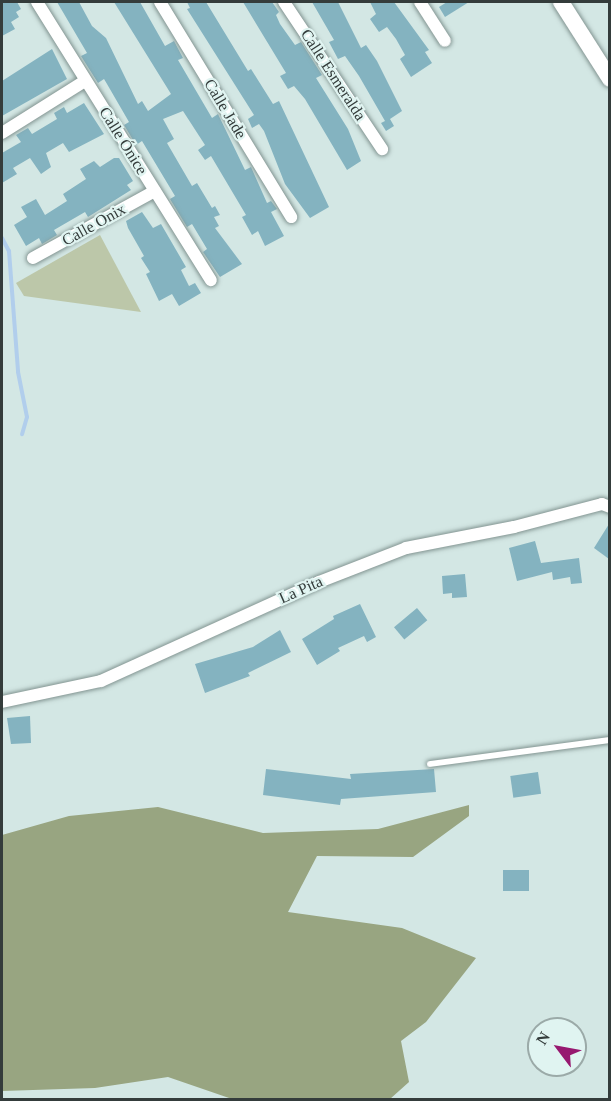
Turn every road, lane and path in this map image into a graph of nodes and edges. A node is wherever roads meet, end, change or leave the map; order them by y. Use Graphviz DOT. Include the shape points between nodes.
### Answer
graph roads {
  1 [pos="37,2"];
  2 [pos="160,2"];
  3 [pos="284,2"];
  4 [pos="420,2"];
  5 [pos="561,2"];
  6 [pos="445,41"];
  7 [pos="609,79"];
  8 [pos="85,81"];
  9 [pos="2,133"];
  10 [pos="382,149"];
  11 [pos="155,191"];
  12 [pos="291,217"];
  13 [pos="33,258"];
  14 [pos="211,280"];
  15 [pos="609,507"];
  16 [pos="2,702"];
  17 [pos="609,740"];
  18 [pos="430,764"];
  1 -- 8 [label="street, Calle Ónice"];
  2 -- 12 [label="street, Calle Jade"];
  3 -- 10 [label="street, Calle Esmeralda"];
  4 -- 6 [label="street"];
  5 -- 7 [label="main road"];
  8 -- 9 [label="street"];
  8 -- 11 [label="street, Calle Ónice"];
  11 -- 13 [label="street, Calle Onix"];
  11 -- 14 [label="street, Calle Ónice"];
  15 -- 16 [label="street, La Pita" via="602,504 406,548 319,582 101,681"];
  17 -- 18 [label="lane"];
}
